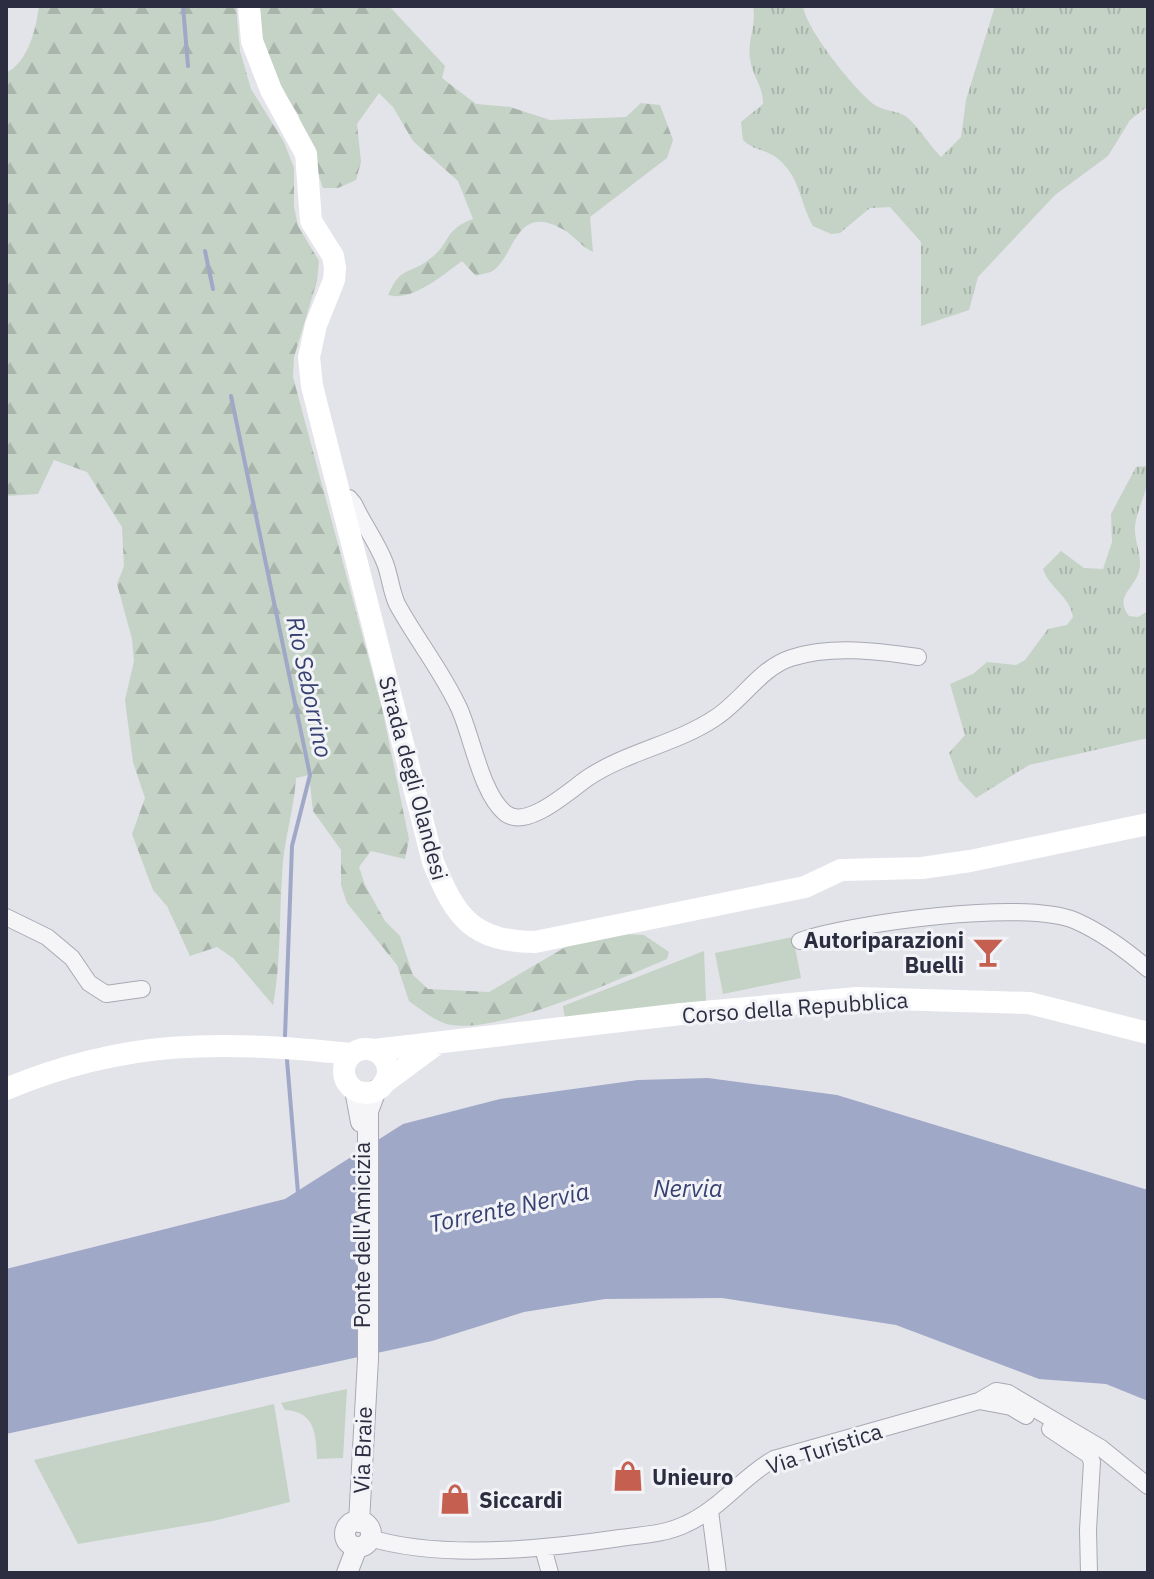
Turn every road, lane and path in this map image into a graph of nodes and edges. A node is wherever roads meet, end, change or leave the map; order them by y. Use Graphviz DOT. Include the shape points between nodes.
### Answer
graph roads {
  1 [pos="249,6"];
  2 [pos="340,498"];
  3 [pos="918,657"];
  4 [pos="1148,824"];
  5 [pos="6,917"];
  6 [pos="800,941"];
  7 [pos="1148,969"];
  8 [pos="142,989"];
  9 [pos="1148,1033"];
  10 [pos="439,1043"];
  11 [pos="290,1048"];
  12 [pos="363,1052"];
  13 [pos="6,1089"];
  14 [pos="365,1094"];
  15 [pos="364,1365"];
  16 [pos="979,1401"];
  17 [pos="1148,1486"];
  18 [pos="710,1511"];
  19 [pos="362,1536"];
  20 [pos="543,1548"];
  21 [pos="347,1573"];
  22 [pos="550,1573"];
  23 [pos="718,1573"];
  24 [pos="1089,1573"];
  1 -- 2 [label="main road, Strada degli Olandesi" via="252,41 306,154 311,221 333,256 334,280 309,357"];
  2 -- 3 [label="street" via="354,504 385,563 396,601 460,709 495,800 506,815 534,815 614,761 689,733 790,658 863,651"];
  2 -- 4 [label="main road, Strada degli Olandesi" via="433,862 463,918 500,942 535,942 773,894 805,887 841,870 970,861"];
  5 -- 8 [label="street" via="47,937 106,994"];
  6 -- 7 [label="street" via="829,931 1003,910 1073,920"];
  9 -- 10 [label="main road, Corso della Repubblica" via="1029,1003 857,998"];
  10 -- 12 [label="main road, Corso della Repubblica"];
  10 -- 14 [label="main road, Corso della Repubblica"];
  11 -- 12 [label="main road, Corso della Repubblica"];
  11 -- 13 [label="main road, Corso della Repubblica" via="172,1045 52,1070"];
  11 -- 14 [label="main road, Corso della Repubblica"];
  12 -- 14 [label="main road" via="345,1064"];
  12 -- 14 [label="main road" via="387,1064"];
  14 -- 15 [label="street, Ponte dell'Amicizia"];
  15 -- 19 [label="street, Via Braie"];
  16 -- 17 [label="street, Via Turistica" via="996,1391 1008,1393 1101,1448"];
  16 -- 18 [label="street, Via Turistica" via="774,1459"];
  16 -- 24 [label="street" via="1011,1407 1089,1455"];
  18 -- 20 [label="street, Via Turistica" via="671,1530"];
  18 -- 23 [label="street"];
  19 -- 20 [label="street, Via Turistica" via="417,1547"];
  19 -- 21 [label="street, Via Braie"];
  20 -- 22 [label="street"];
}
